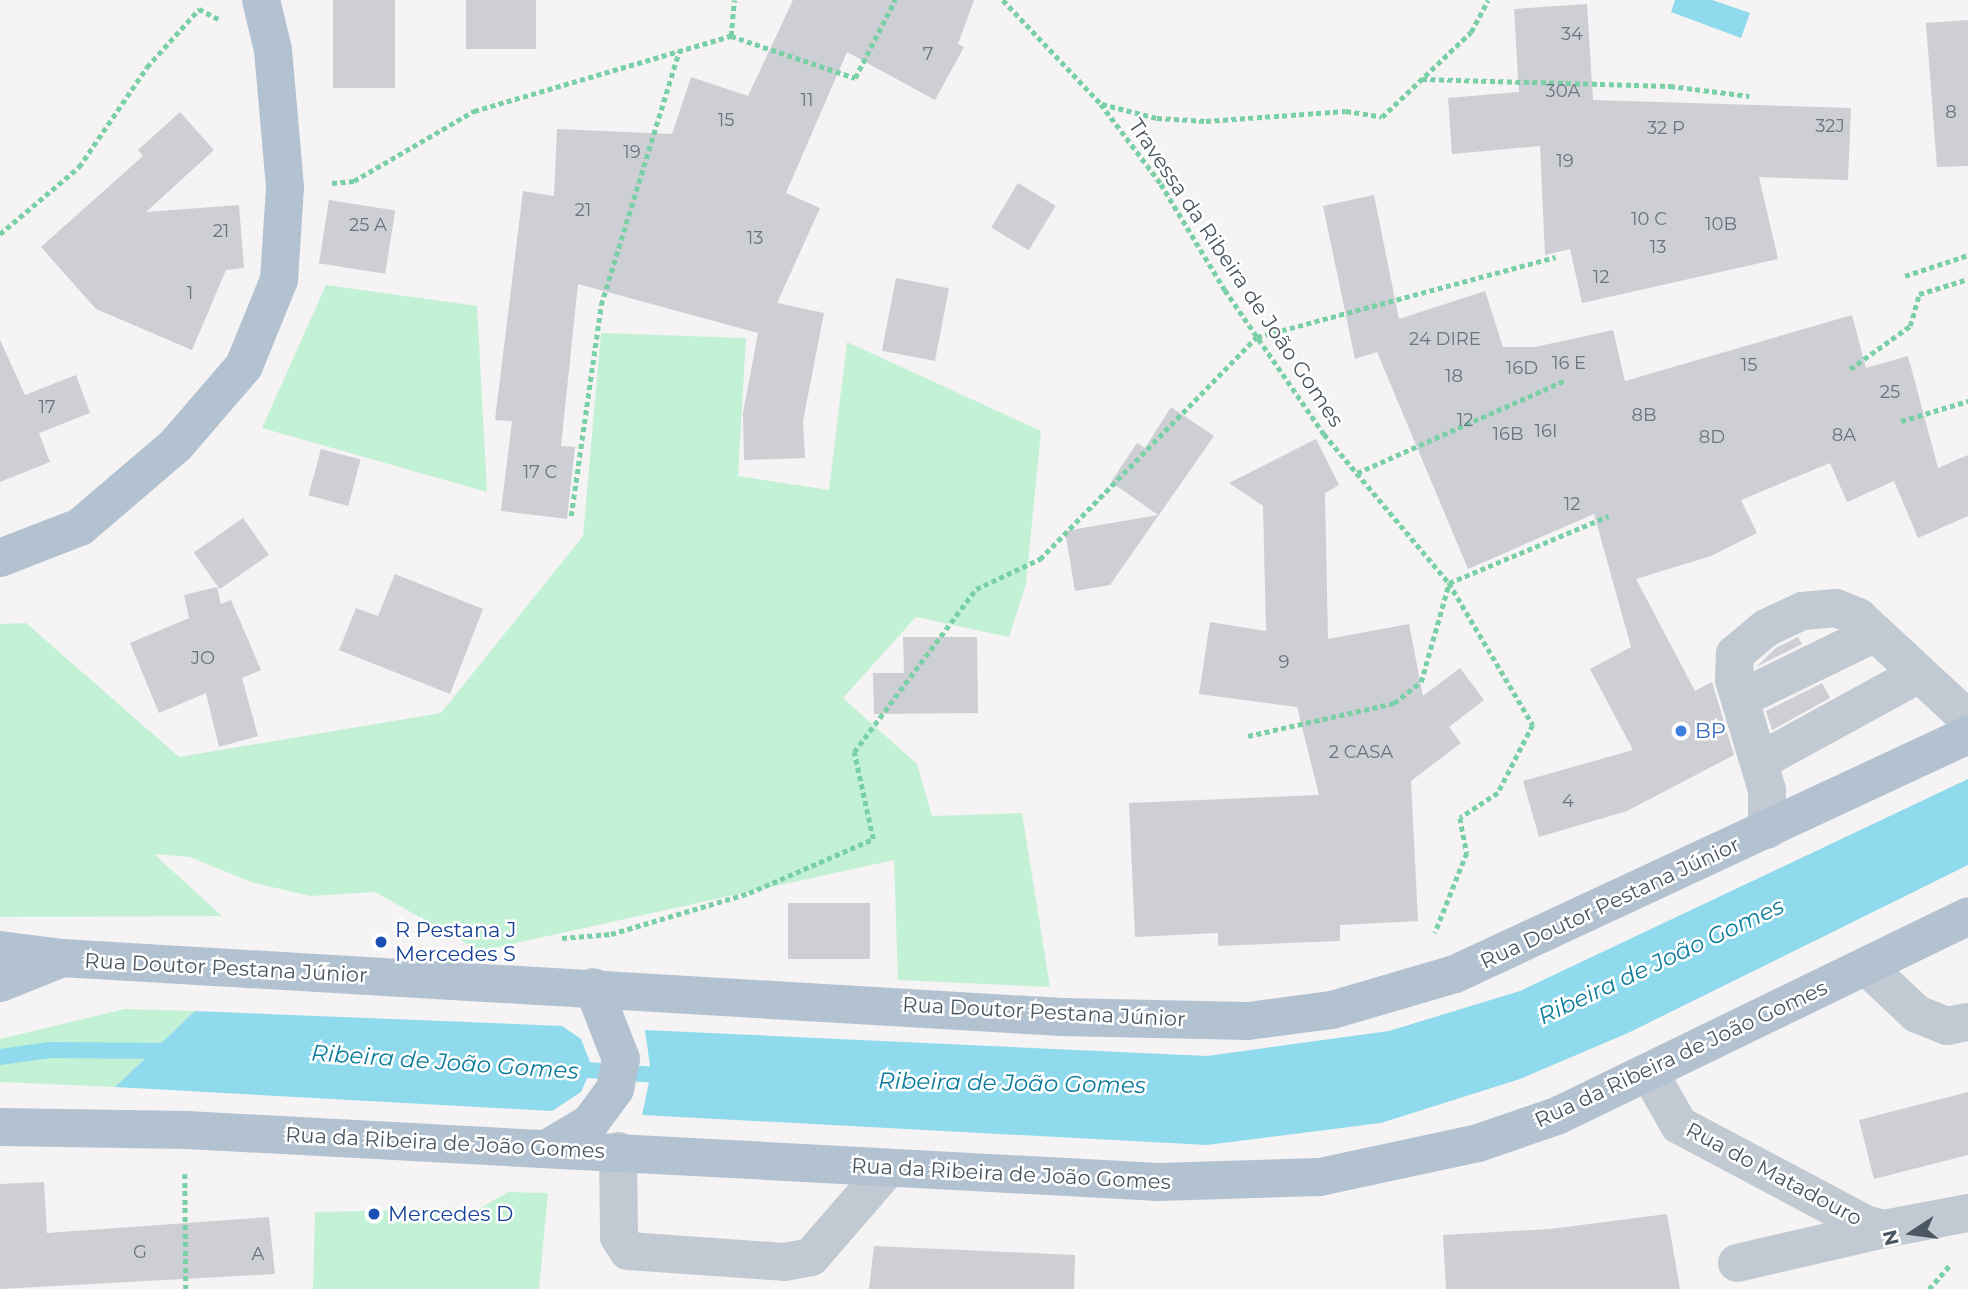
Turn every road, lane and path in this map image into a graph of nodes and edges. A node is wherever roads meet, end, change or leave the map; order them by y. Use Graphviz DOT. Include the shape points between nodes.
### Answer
graph roads {
  1 [pos="261,0"];
  2 [pos="734,0"];
  3 [pos="895,0"];
  4 [pos="1003,0"];
  5 [pos="1488,0"];
  6 [pos="199,9"];
  7 [pos="731,36"];
  8 [pos="679,51"];
  9 [pos="1421,79"];
  10 [pos="1749,96"];
  11 [pos="1101,104"];
  12 [pos="285,187"];
  13 [pos="0,234"];
  14 [pos="1968,255"];
  15 [pos="1555,257"];
  16 [pos="1905,276"];
  17 [pos="1968,279"];
  18 [pos="1257,337"];
  19 [pos="1850,369"];
  20 [pos="1564,381"];
  21 [pos="1968,401"];
  22 [pos="1901,421"];
  23 [pos="1357,473"];
  24 [pos="571,516"];
  25 [pos="1608,516"];
  26 [pos="0,558"];
  27 [pos="1449,583"];
  28 [pos="1875,633"];
  29 [pos="1917,675"];
  30 [pos="1742,698"];
  31 [pos="1968,719"];
  32 [pos="1968,734"];
  33 [pos="1248,736"];
  34 [pos="1760,761"];
  35 [pos="1767,830"];
  36 [pos="1968,916"];
  37 [pos="549,939"];
  38 [pos="1439,941"];
  39 [pos="0,950"];
  40 [pos="62,958"];
  41 [pos="1866,966"];
  42 [pos="0,984"];
  43 [pos="593,987"];
  44 [pos="1968,1022"];
  45 [pos="1650,1074"];
  46 [pos="0,1127"];
  47 [pos="546,1149"];
  48 [pos="618,1152"];
  49 [pos="185,1160"];
  50 [pos="888,1168"];
  51 [pos="1968,1213"];
  52 [pos="1884,1229"];
  53 [pos="1737,1264"];
  54 [pos="807,1274"];
  55 [pos="186,1289"];
  1 -- 12 [label="main road" via="273,50"];
  2 -- 7 [label="path"];
  3 -- 7 [label="path" via="855,78"];
  4 -- 11 [label="path, Travessa da Ribeira de João Gomes"];
  5 -- 9 [label="path, Travessa da Ribeira de João Gomes" via="1471,32"];
  6 -- 13 [label="path" via="147,67 79,167"];
  7 -- 8 [label="path"];
  8 -- 12 [label="path" via="474,111 354,181"];
  8 -- 24 [label="path" via="601,305"];
  9 -- 10 [label="path" via="1670,86"];
  9 -- 11 [label="path, Travessa da Ribeira de João Gomes" via="1382,117 1346,111 1206,121 1157,118"];
  11 -- 18 [label="path, Travessa da Ribeira de João Gomes" via="1161,184"];
  12 -- 26 [label="main road" via="279,280 244,366 176,446 80,527"];
  14 -- 16 [label="path"];
  15 -- 18 [label="path"];
  17 -- 19 [label="path" via="1919,294 1910,326"];
  18 -- 23 [label="path, Travessa da Ribeira de João Gomes"];
  18 -- 37 [label="path" via="1040,559 976,589 854,752 873,839 749,893 611,934"];
  20 -- 23 [label="path"];
  21 -- 22 [label="path"];
  23 -- 27 [label="path, Travessa da Ribeira de João Gomes"];
  25 -- 27 [label="path"];
  27 -- 33 [label="path" via="1421,682 1394,703"];
  27 -- 38 [label="path, Travessa da Ribeira de João Gomes" via="1533,725 1498,793 1460,818 1467,853 1435,932"];
  28 -- 29 [label="street"];
  28 -- 30 [label="street"];
  28 -- 30 [label="street" via="1836,608 1802,611 1766,628 1735,654 1734,680"];
  29 -- 31 [label="street" via="1951,699"];
  29 -- 34 [label="street"];
  30 -- 34 [label="street"];
  32 -- 35 [label="main road, Rua Doutor Pestana Júnior"];
  34 -- 35 [label="street" via="1768,790"];
  35 -- 43 [label="main road, Rua Doutor Pestana Júnior" via="1455,974 1332,1010 1248,1021 1062,1017"];
  36 -- 41 [label="main road, Rua da Ribeira de João Gomes"];
  39 -- 40 [label="main road, Rua Doutor Pestana Júnior"];
  40 -- 42 [label="main road, Rua Doutor Pestana Júnior"];
  40 -- 43 [label="main road, Rua Doutor Pestana Júnior"];
  41 -- 44 [label="street" via="1917,1014 1947,1026"];
  41 -- 45 [label="main road, Rua da Ribeira de João Gomes"];
  43 -- 47 [label="main road" via="621,1059 615,1089 601,1112"];
  45 -- 50 [label="main road, Rua da Ribeira de João Gomes" via="1557,1116 1479,1143 1320,1177 1159,1182"];
  45 -- 52 [label="street, Rua do Matadouro" via="1679,1125 1834,1209"];
  46 -- 47 [label="main road, Rua da Ribeira de João Gomes"];
  47 -- 48 [label="main road, Rua da Ribeira de João Gomes"];
  48 -- 50 [label="main road, Rua da Ribeira de João Gomes"];
  48 -- 54 [label="street" via="619,1237 628,1251 784,1262"];
  49 -- 55 [label="path"];
  50 -- 54 [label="street"];
  51 -- 52 [label="street, Rua do Matadouro"];
  52 -- 53 [label="street, Rua do Matadouro"];
}
